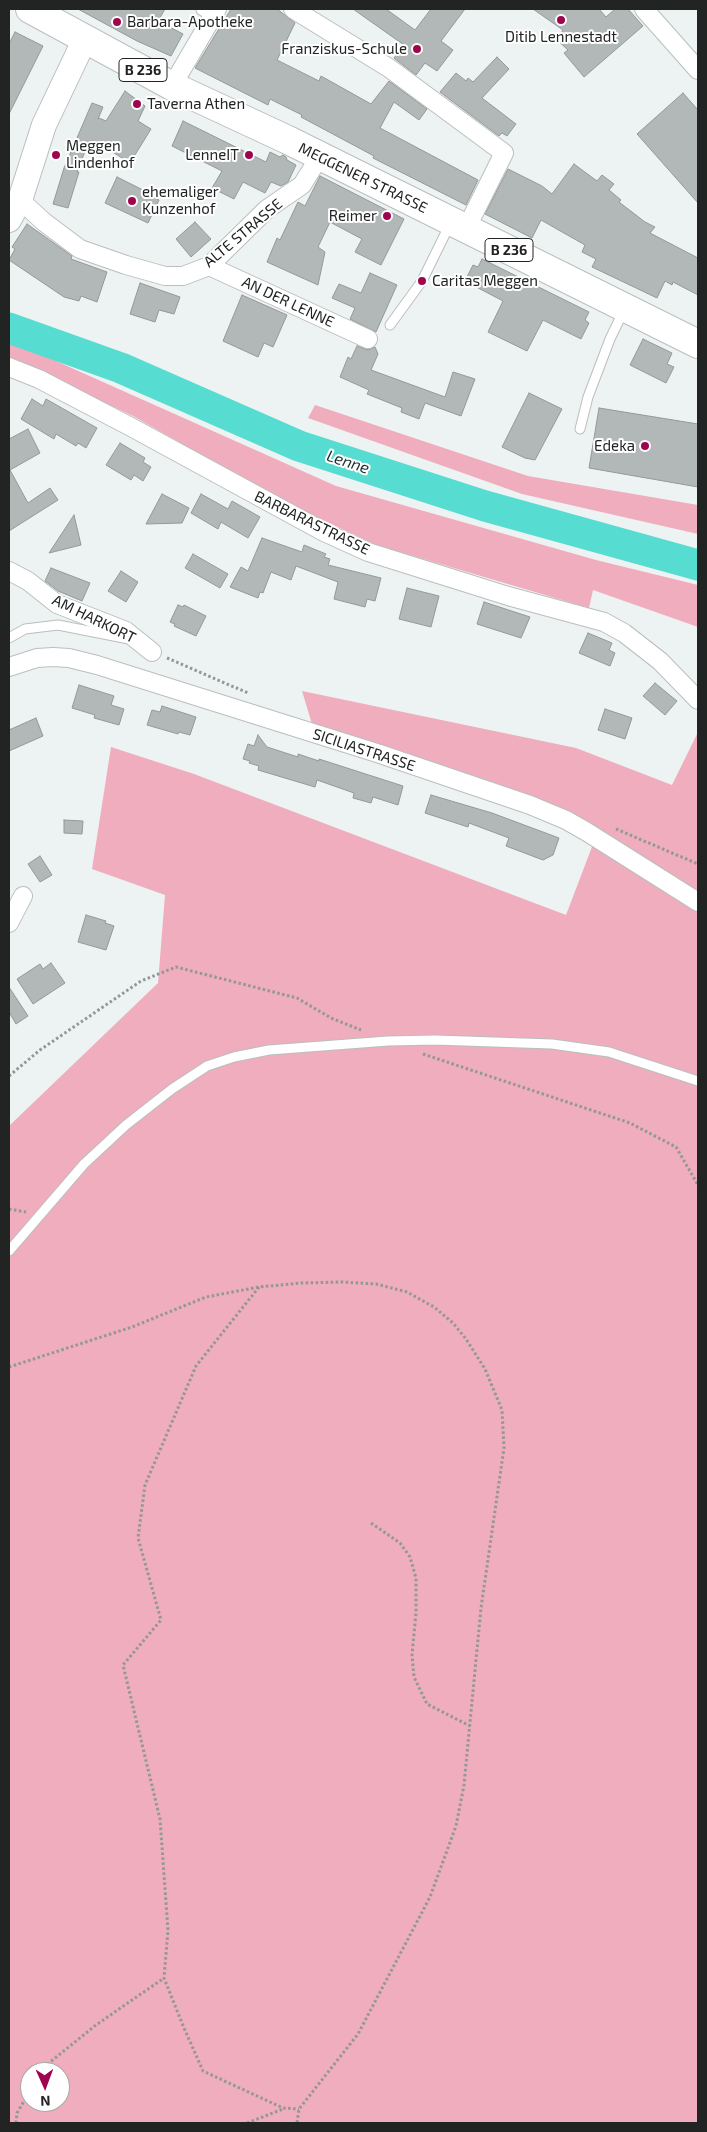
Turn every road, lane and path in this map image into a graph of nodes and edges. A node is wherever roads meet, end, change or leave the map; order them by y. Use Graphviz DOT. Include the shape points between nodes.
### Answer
graph roads {
  1 [pos="293,9"];
  2 [pos="644,9"];
  3 [pos="210,12"];
  4 [pos="46,13"];
  5 [pos="85,38"];
  6 [pos="698,70"];
  7 [pos="172,86"];
  8 [pos="320,156"];
  9 [pos="14,210"];
  10 [pos="459,225"];
  11 [pos="209,266"];
  12 [pos="624,308"];
  13 [pos="390,325"];
  14 [pos="368,339"];
  15 [pos="698,344"];
  16 [pos="9,367"];
  17 [pos="580,430"];
  18 [pos="9,571"];
  19 [pos="9,638"];
  20 [pos="146,647"];
  21 [pos="9,667"];
  22 [pos="249,693"];
  23 [pos="698,700"];
  24 [pos="612,827"];
  25 [pos="698,864"];
  26 [pos="23,896"];
  27 [pos="698,902"];
  28 [pos="9,923"];
  29 [pos="388,1040"];
  30 [pos="9,1076"];
  31 [pos="698,1081"];
  32 [pos="698,1185"];
  33 [pos="9,1251"];
  34 [pos="259,1287"];
  35 [pos="9,1367"];
  36 [pos="371,1523"];
  37 [pos="470,1726"];
  38 [pos="164,1978"];
  39 [pos="50,2062"];
  40 [pos="20,2108"];
  41 [pos="283,2108"];
  42 [pos="299,2109"];
  43 [pos="16,2123"];
  44 [pos="247,2123"];
  45 [pos="297,2123"];
  1 -- 10 [label="street" via="389,68 504,153"];
  2 -- 6 [label="street"];
  3 -- 7 [label="street"];
  4 -- 5 [label="main road, MEGGENER STRASSE / B 236"];
  5 -- 7 [label="main road, MEGGENER STRASSE / B 236"];
  5 -- 9 [label="main road" via="44,126"];
  7 -- 8 [label="main road, MEGGENER STRASSE / B 236"];
  8 -- 10 [label="main road, MEGGENER STRASSE / B 236"];
  8 -- 11 [label="street, ALTE STRASSE" via="302,185 267,209"];
  9 -- 11 [label="street, ALTE STRASSE" via="52,228 80,249 165,276 183,276"];
  10 -- 12 [label="main road, MEGGENER STRASSE / B 236"];
  10 -- 13 [label="lane"];
  11 -- 14 [label="street, AN DER LENNE"];
  12 -- 15 [label="main road, MEGGENER STRASSE / B 236"];
  12 -- 17 [label="lane" via="588,397"];
  16 -- 23 [label="street, BARBARASTRASSE" via="39,379 316,528 368,552 604,622 660,661"];
  18 -- 20 [label="street, AM HARKORT" via="28,581 57,604 126,631"];
  19 -- 20 [label="lane" via="25,629 58,624"];
  20 -- 22 [label="path"];
  21 -- 27 [label="street, SICILIASTRASSE" via="52,657 98,665 530,804 587,832"];
  24 -- 25 [label="path"];
  26 -- 28 [label="street"];
  29 -- 30 [label="path" via="331,1018 297,998 176,967 141,981 40,1050"];
  29 -- 31 [label="lane" via="552,1044 609,1052"];
  29 -- 32 [label="path" via="630,1122 676,1148"];
  29 -- 33 [label="lane" via="269,1050 207,1066 119,1131 84,1164"];
  34 -- 35 [label="path" via="206,1297 132,1327"];
  34 -- 37 [label="path" via="342,1282 376,1284 407,1292 434,1307 452,1323 485,1369 502,1410 504,1448 481,1608"];
  34 -- 38 [label="path" via="196,1366 143,1494 138,1538 161,1620 123,1665 160,1819 168,1930"];
  36 -- 37 [label="path" via="400,1543 410,1558 416,1578 414,1677 427,1704"];
  37 -- 42 [label="path" via="456,1826 430,1897 358,2034"];
  38 -- 39 [label="path" via="96,2025"];
  38 -- 41 [label="path" via="203,2070"];
  40 -- 43 [label="path"];
  41 -- 42 [label="path"];
  41 -- 44 [label="path"];
  42 -- 45 [label="path"];
}
